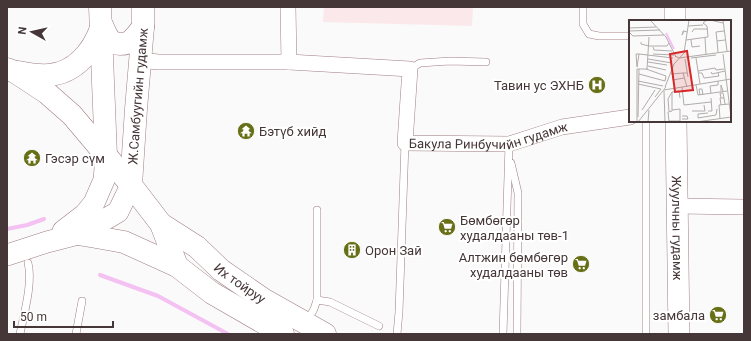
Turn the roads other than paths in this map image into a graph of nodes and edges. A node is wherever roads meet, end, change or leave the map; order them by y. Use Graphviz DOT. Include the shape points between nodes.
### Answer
graph roads {
  1 [pos="288,7"];
  2 [pos="583,7"];
  3 [pos="675,7"];
  4 [pos="101,16"];
  5 [pos="143,17"];
  6 [pos="675,20"];
  7 [pos="629,36"];
  8 [pos="141,60"];
  9 [pos="289,62"];
  10 [pos="486,62"];
  11 [pos="410,69"];
  12 [pos="11,70"];
  13 [pos="136,108"];
  14 [pos="629,117"];
  15 [pos="646,122"];
  16 [pos="676,122"];
  17 [pos="405,143"];
  18 [pos="509,149"];
  19 [pos="106,156"];
  20 [pos="131,185"];
  21 [pos="677,206"];
  22 [pos="744,207"];
  23 [pos="317,210"];
  24 [pos="161,224"];
  25 [pos="78,234"];
  26 [pos="47,242"];
  27 [pos="7,255"];
  28 [pos="28,263"];
  29 [pos="177,266"];
  30 [pos="317,300"];
  31 [pos="82,301"];
  32 [pos="306,323"];
  33 [pos="379,326"];
  34 [pos="20,334"];
  35 [pos="76,334"];
  36 [pos="283,334"];
  37 [pos="324,334"];
  38 [pos="397,334"];
  39 [pos="504,334"];
  40 [pos="517,334"];
  41 [pos="646,334"];
  42 [pos="678,334"];
  1 -- 9 [label="street"];
  2 -- 7 [label="lane" via="583,24 589,34"];
  3 -- 6 [label="main road"];
  4 -- 5 [label="main road" via="108,38 113,43 120,44 132,41"];
  4 -- 12 [label="main road" via="97,38 82,60 62,72 50,75"];
  4 -- 19 [label="main road"];
  5 -- 8 [label="main road, Ж.Самбуугийн гудамж"];
  8 -- 9 [label="street"];
  8 -- 13 [label="main road, Ж.Самбуугийн гудамж"];
  9 -- 11 [label="street"];
  10 -- 11 [label="lane" via="420,63"];
  11 -- 17 [label="street, Бакула Ринбучийн гудамж"];
  12 -- 19 [label="main road" via="47,93 72,115"];
  13 -- 20 [label="main road, Ж.Самбуугийн гудамж"];
  13 -- 24 [label="main road" via="148,187"];
  14 -- 18 [label="street, Бакула Ринбучийн гудамж" via="562,127"];
  15 -- 41 [label="lane"];
  16 -- 21 [label="main road, Жуулчны гудамж"];
  17 -- 18 [label="street, Бакула Ринбучийн гудамж"];
  17 -- 38 [label="lane"];
  18 -- 39 [label="lane"];
  18 -- 40 [label="lane" via="518,193"];
  19 -- 20 [label="main road, Их тойруу"];
  19 -- 26 [label="main road" via="104,180 94,203 86,214"];
  20 -- 24 [label="main road, Их тойруу"];
  20 -- 25 [label="main road" via="118,212"];
  21 -- 22 [label="street"];
  21 -- 42 [label="main road, Жуулчны гудамж"];
  23 -- 30 [label="lane"];
  24 -- 29 [label="main road, Их тойруу"];
  24 -- 32 [label="main road, Их тойруу" via="197,247 221,270 263,299"];
  25 -- 26 [label="main road"];
  25 -- 29 [label="main road" via="124,242"];
  26 -- 27 [label="main road"];
  28 -- 34 [label="lane" via="30,271"];
  29 -- 36 [label="main road, Их тойруу" via="212,293"];
  30 -- 32 [label="lane"];
  30 -- 33 [label="lane" via="330,302"];
  31 -- 35 [label="lane"];
  32 -- 37 [label="main road, Их тойруу"];
}
